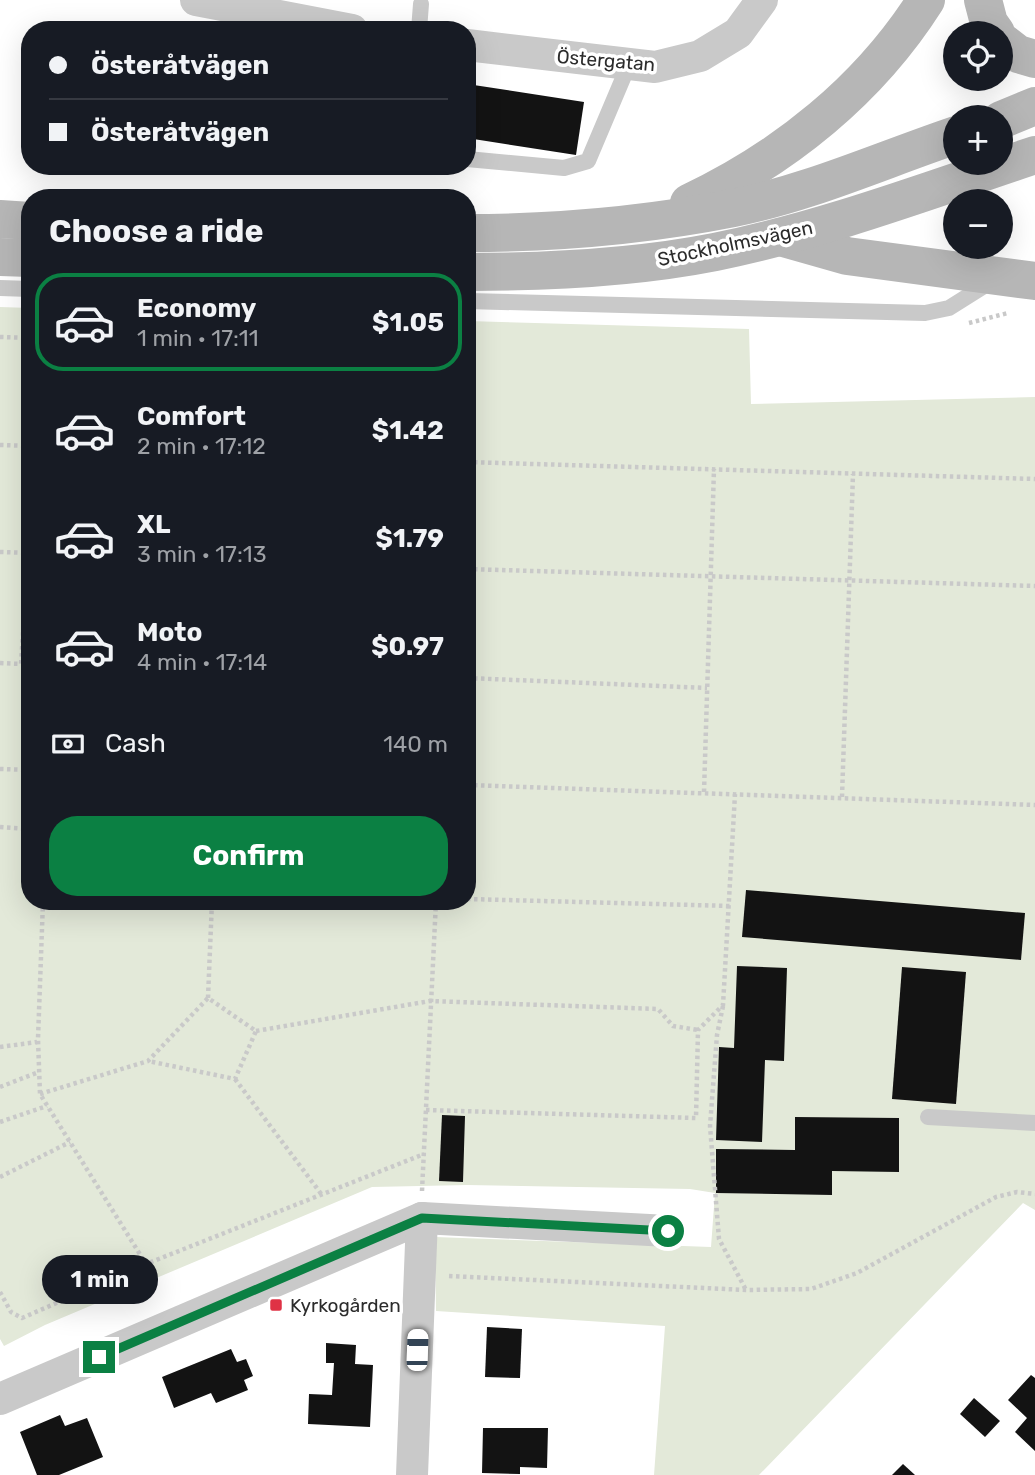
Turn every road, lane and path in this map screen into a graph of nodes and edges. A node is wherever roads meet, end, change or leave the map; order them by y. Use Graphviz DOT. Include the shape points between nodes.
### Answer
graph roads {
  1 [pos="195,0"];
  2 [pos="762,0"];
  3 [pos="926,0"];
  4 [pos="983,0"];
  5 [pos="421,4"];
  6 [pos="305,21"];
  7 [pos="420,21"];
  8 [pos="988,21"];
  9 [pos="476,46"];
  10 [pos="1013,50"];
  11 [pos="1035,59"];
  12 [pos="629,64"];
  13 [pos="1035,106"];
  14 [pos="1013,115"];
  15 [pos="943,140"];
  16 [pos="1035,155"];
  17 [pos="476,160"];
  18 [pos="0,219"];
  19 [pos="656,219"];
  20 [pos="21,220"];
  21 [pos="476,233"];
  22 [pos="780,237"];
  23 [pos="0,257"];
  24 [pos="21,258"];
  25 [pos="476,271"];
  26 [pos="1017,279"];
  27 [pos="0,288"];
  28 [pos="21,289"];
  29 [pos="476,301"];
  30 [pos="0,337"];
  31 [pos="21,338"];
  32 [pos="0,445"];
  33 [pos="21,446"];
  34 [pos="476,462"];
  35 [pos="714,469"];
  36 [pos="853,474"];
  37 [pos="1035,479"];
  38 [pos="0,552"];
  39 [pos="21,553"];
  40 [pos="476,569"];
  41 [pos="710,577"];
  42 [pos="850,581"];
  43 [pos="1035,586"];
  44 [pos="0,663"];
  45 [pos="21,664"];
  46 [pos="476,678"];
  47 [pos="707,688"];
  48 [pos="0,769"];
  49 [pos="21,770"];
  50 [pos="476,785"];
  51 [pos="704,792"];
  52 [pos="735,794"];
  53 [pos="842,797"];
  54 [pos="1035,805"];
  55 [pos="0,827"];
  56 [pos="21,828"];
  57 [pos="476,899"];
  58 [pos="730,906"];
  59 [pos="44,910"];
  60 [pos="212,910"];
  61 [pos="435,910"];
  62 [pos="208,998"];
  63 [pos="430,1001"];
  64 [pos="723,1005"];
  65 [pos="698,1030"];
  66 [pos="256,1031"];
  67 [pos="38,1042"];
  68 [pos="0,1047"];
  69 [pos="148,1061"];
  70 [pos="39,1072"];
  71 [pos="235,1079"];
  72 [pos="0,1087"];
  73 [pos="40,1094"];
  74 [pos="47,1106"];
  75 [pos="426,1110"];
  76 [pos="928,1117"];
  77 [pos="0,1122"];
  78 [pos="1035,1123"];
  79 [pos="70,1142"];
  80 [pos="424,1154"];
  81 [pos="0,1177"];
  82 [pos="1035,1194"];
  83 [pos="322,1195"];
  84 [pos="422,1218"];
  85 [pos="668,1231"];
  86 [pos="146,1264"];
  87 [pos="420,1274"];
  88 [pos="746,1290"];
  89 [pos="0,1292"];
  90 [pos="0,1399"];
  91 [pos="412,1475"];
  1 -- 6 [label="street"];
  2 -- 12 [label="street, Östergatan" via="738,33 700,56 655,67"];
  3 -- 19 [label="main road" via="860,85 814,125 758,167"];
  4 -- 8 [label="main road"];
  5 -- 7 [label="lane"];
  9 -- 12 [label="street, Östergatan"];
  10 -- 11 [label="main road"];
  12 -- 17 [label="lane" via="588,161 564,167"];
  13 -- 14 [label="main road"];
  15 -- 19 [label="main road, Stockholmsvägen" via="802,189 733,208"];
  16 -- 22 [label="main road, Stockholmsvägen"];
  18 -- 20 [label="main road"];
  19 -- 21 [label="main road, Stockholmsvägen"];
  22 -- 25 [label="main road, Stockholmsvägen" via="647,263"];
  22 -- 26 [label="main road" via="848,256"];
  23 -- 24 [label="main road"];
  26 -- 29 [label="lane" via="949,308 925,313"];
  27 -- 28 [label="lane"];
  30 -- 31 [label="path"];
  32 -- 33 [label="path"];
  34 -- 35 [label="path"];
  35 -- 36 [label="path"];
  35 -- 41 [label="path"];
  36 -- 37 [label="path"];
  36 -- 42 [label="path"];
  38 -- 39 [label="path"];
  40 -- 41 [label="path"];
  41 -- 42 [label="path"];
  41 -- 47 [label="path"];
  42 -- 43 [label="path"];
  42 -- 53 [label="path"];
  44 -- 45 [label="path"];
  46 -- 47 [label="path"];
  47 -- 51 [label="path"];
  48 -- 49 [label="path"];
  50 -- 51 [label="path"];
  51 -- 52 [label="path"];
  52 -- 53 [label="path"];
  52 -- 58 [label="path"];
  53 -- 54 [label="path"];
  55 -- 56 [label="path"];
  57 -- 58 [label="path"];
  58 -- 64 [label="path"];
  59 -- 67 [label="path"];
  60 -- 62 [label="path"];
  61 -- 63 [label="path"];
  62 -- 66 [label="path"];
  62 -- 69 [label="path"];
  63 -- 65 [label="path" via="658,1009 673,1026"];
  63 -- 66 [label="path"];
  63 -- 75 [label="path"];
  64 -- 65 [label="path"];
  64 -- 88 [label="path" via="710,1126 719,1239"];
  65 -- 75 [label="path" via="696,1118"];
  66 -- 71 [label="path"];
  67 -- 68 [label="path"];
  67 -- 70 [label="path"];
  69 -- 71 [label="path"];
  69 -- 73 [label="path"];
  70 -- 72 [label="path"];
  70 -- 73 [label="path"];
  71 -- 83 [label="path"];
  73 -- 74 [label="path"];
  74 -- 77 [label="path"];
  74 -- 79 [label="path"];
  75 -- 80 [label="path"];
  76 -- 78 [label="lane"];
  79 -- 81 [label="path"];
  79 -- 86 [label="path"];
  80 -- 83 [label="path"];
  80 -- 84 [label="path"];
  82 -- 88 [label="path" via="1017,1192 996,1198 857,1273 811,1289"];
  83 -- 86 [label="path"];
  84 -- 85 [label="street"];
  84 -- 87 [label="street"];
  84 -- 90 [label="street"];
  86 -- 89 [label="path" via="22,1318 12,1312"];
  87 -- 88 [label="path"];
  87 -- 91 [label="street"];
}
